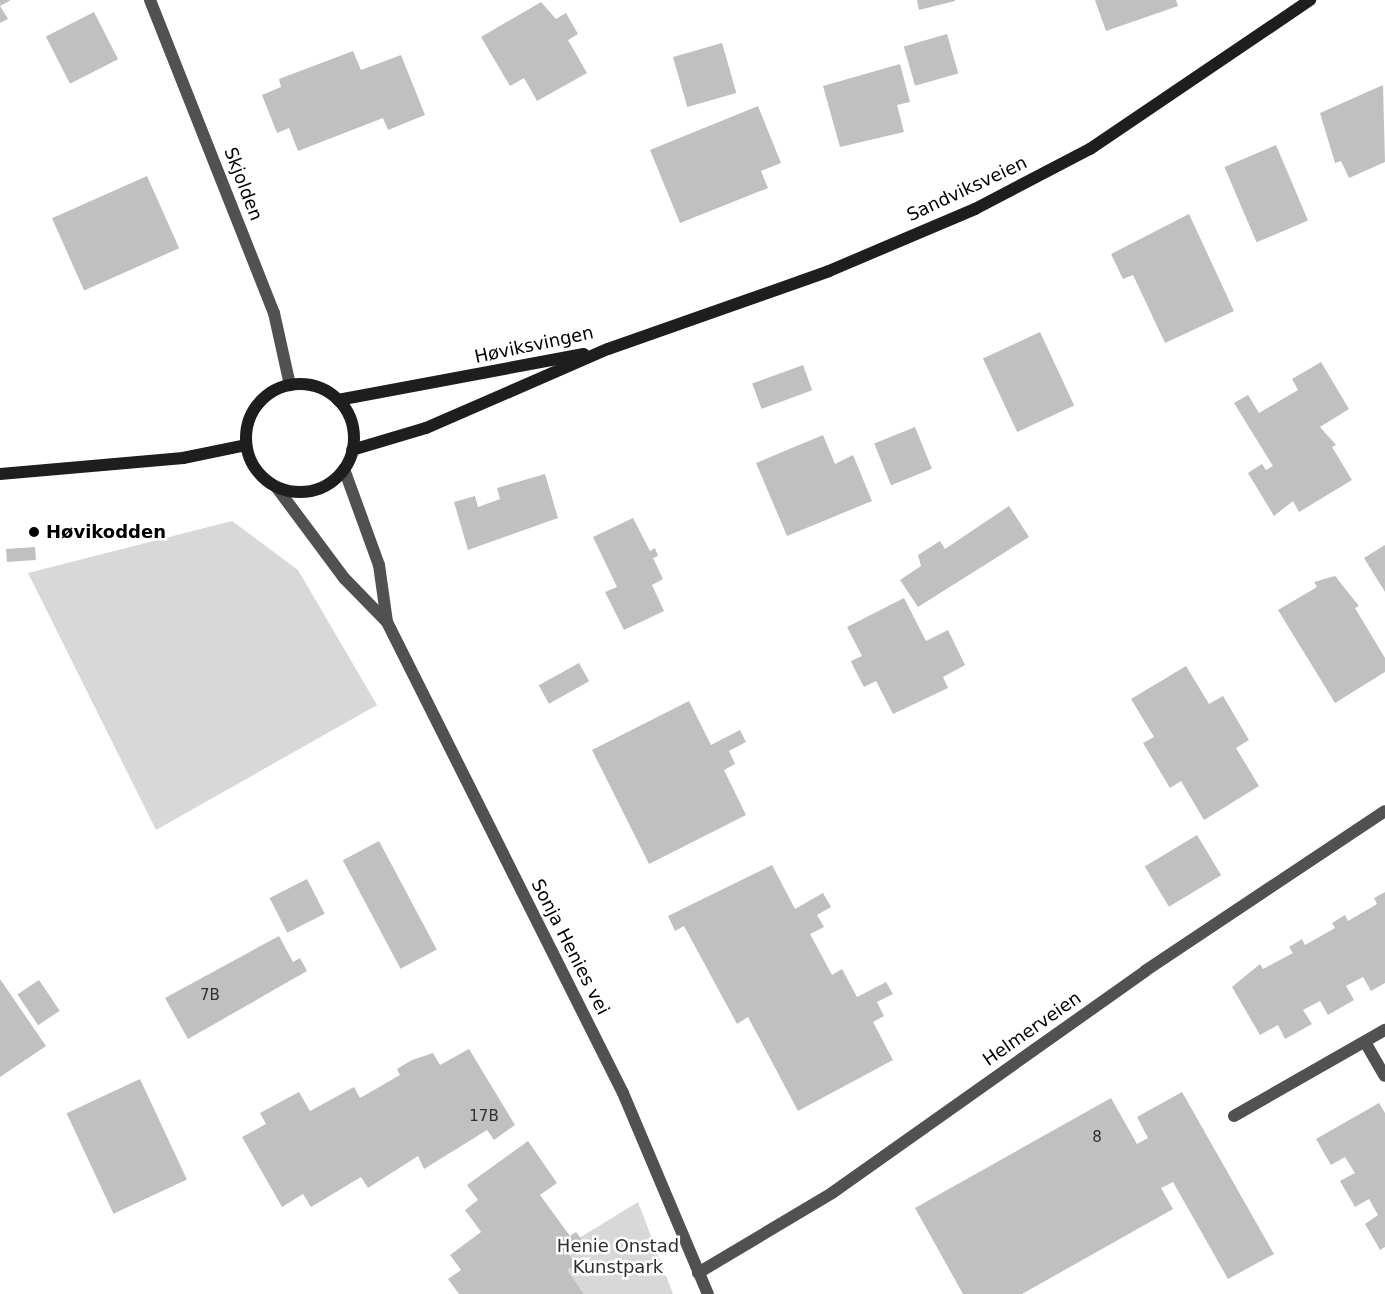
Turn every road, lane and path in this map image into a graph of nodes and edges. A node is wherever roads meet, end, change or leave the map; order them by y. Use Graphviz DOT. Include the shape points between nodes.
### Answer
graph roads {
  1 [pos="150,0"];
  2 [pos="1310,0"];
  3 [pos="609,349"];
  4 [pos="290,385"];
  5 [pos="338,400"];
  6 [pos="246,445"];
  7 [pos="352,450"];
  8 [pos="344,469"];
  9 [pos="0,474"];
  10 [pos="277,488"];
  11 [pos="387,622"];
  12 [pos="1383,817"];
  13 [pos="1385,1030"];
  14 [pos="1365,1042"];
  15 [pos="1385,1076"];
  16 [pos="1234,1116"];
  17 [pos="698,1273"];
  18 [pos="708,1294"];
  1 -- 4 [label="street, Skjolden" via="274,313"];
  2 -- 3 [label="main road, Sandviksveien" via="1090,149 975,209 829,271"];
  3 -- 5 [label="main road, Høviksvingen"];
  3 -- 7 [label="main road, Høviksvingen" via="426,428"];
  4 -- 5 [label="main road" via="308,384"];
  4 -- 6 [label="main road" via="267,395 252,412"];
  5 -- 7 [label="main road" via="352,423"];
  6 -- 9 [label="main road" via="183,458"];
  6 -- 10 [label="main road" via="256,471"];
  7 -- 8 [label="main road"];
  8 -- 10 [label="main road" via="319,489"];
  8 -- 11 [label="street, Sonja Henies vei" via="379,565"];
  10 -- 11 [label="street, Sonja Henies vei" via="311,526 344,578"];
  11 -- 17 [label="street, Sonja Henies vei" via="623,1093"];
  12 -- 17 [label="street, Helmerveien" via="1145,971 832,1194"];
  13 -- 14 [label="street"];
  14 -- 15 [label="street"];
  14 -- 16 [label="street"];
  17 -- 18 [label="street, Sonja Henies vei"];
}
